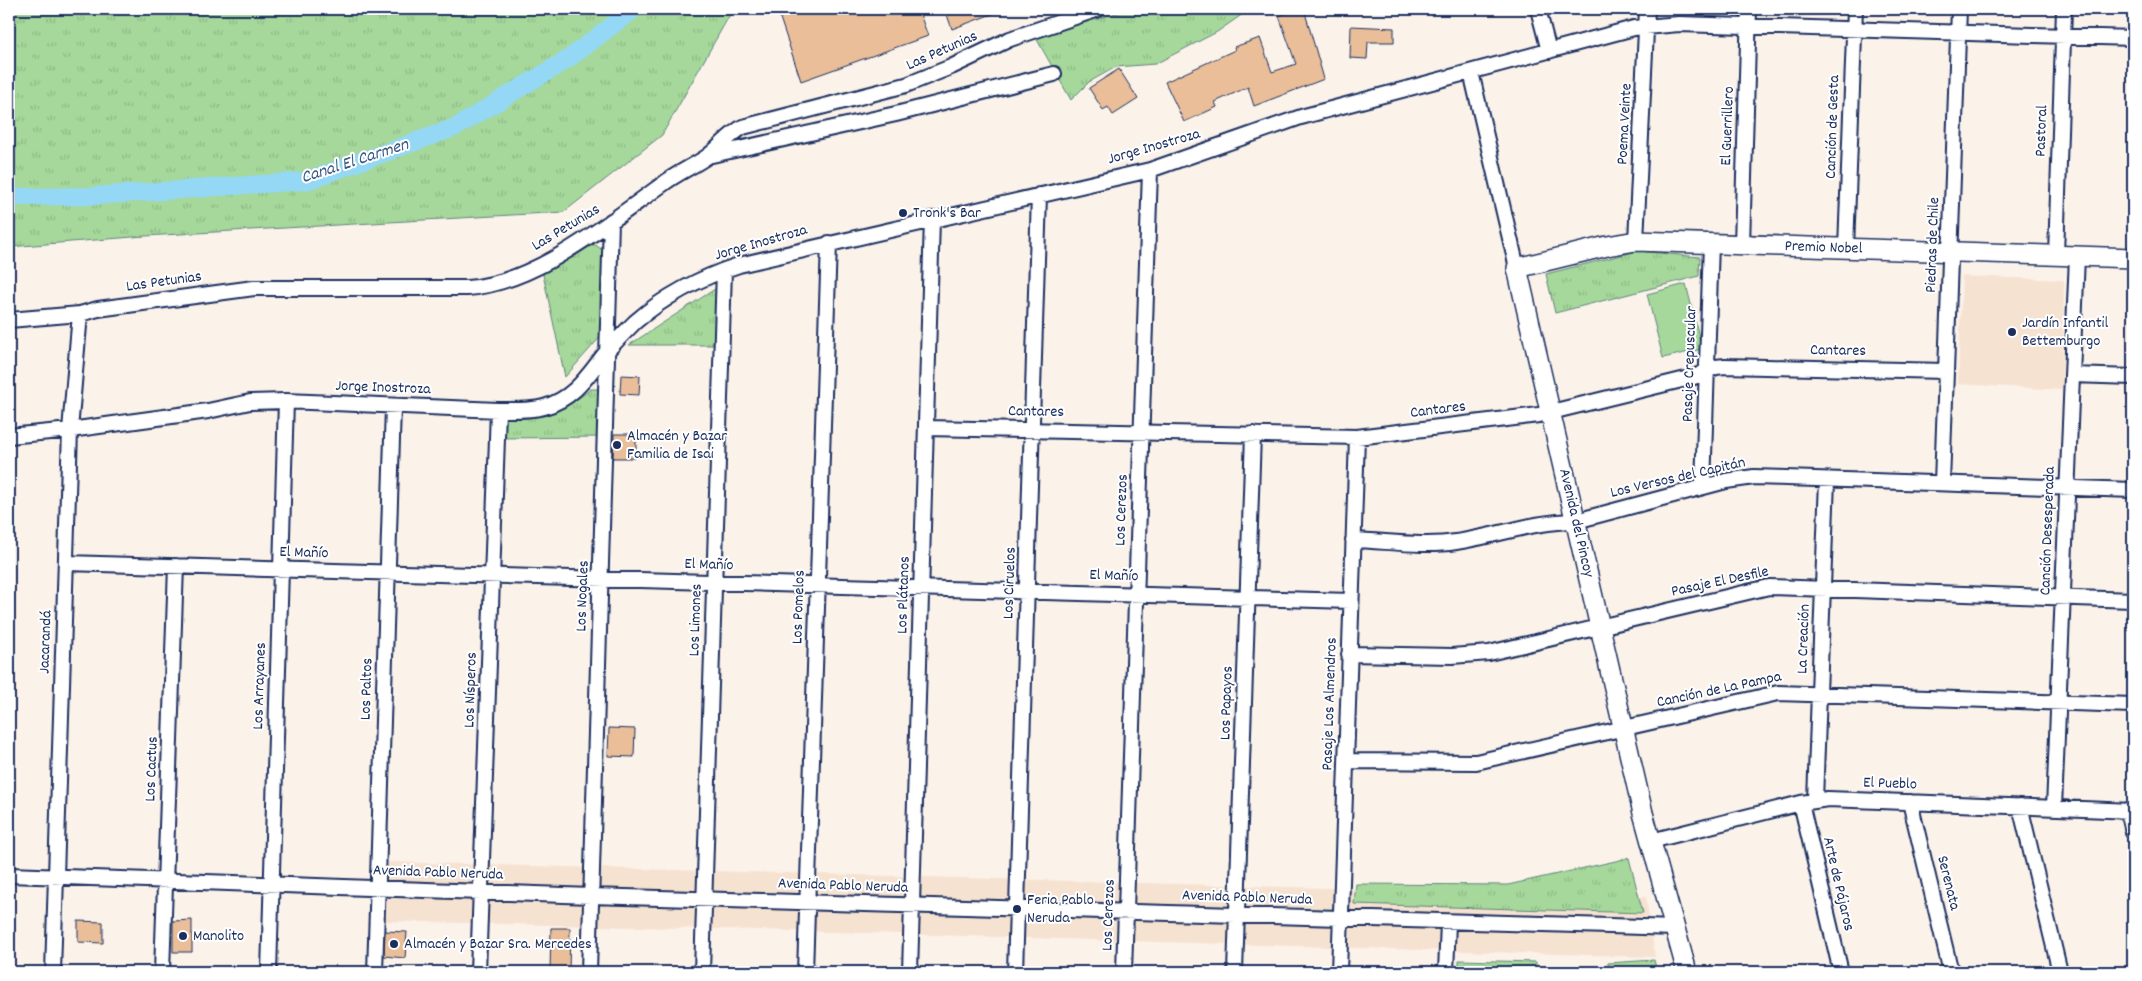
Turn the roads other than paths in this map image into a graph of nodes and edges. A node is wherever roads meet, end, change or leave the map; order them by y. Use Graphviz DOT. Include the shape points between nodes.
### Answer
graph roads {
  1 [pos="1098,9"];
  2 [pos="1538,9"];
  3 [pos="1648,9"];
  4 [pos="1749,9"];
  5 [pos="1855,9"];
  6 [pos="1959,9"];
  7 [pos="2064,9"];
  8 [pos="1647,26"];
  9 [pos="1748,27"];
  10 [pos="1854,30"];
  11 [pos="1958,33"];
  12 [pos="2063,36"];
  13 [pos="2133,38"];
  14 [pos="1549,51"];
  15 [pos="1471,72"];
  16 [pos="1054,74"];
  17 [pos="707,156"];
  18 [pos="1150,170"];
  19 [pos="1039,194"];
  20 [pos="932,218"];
  21 [pos="611,221"];
  22 [pos="1636,241"];
  23 [pos="828,242"];
  24 [pos="1711,243"];
  25 [pos="1742,244"];
  26 [pos="1846,248"];
  27 [pos="1950,251"];
  28 [pos="2056,255"];
  29 [pos="2077,256"];
  30 [pos="2133,258"];
  31 [pos="1517,268"];
  32 [pos="724,270"];
  33 [pos="80,314"];
  34 [pos="9,320"];
  35 [pos="608,351"];
  36 [pos="1707,371"];
  37 [pos="1946,371"];
  38 [pos="2072,375"];
  39 [pos="2133,378"];
  40 [pos="286,401"];
  41 [pos="394,407"];
  42 [pos="498,410"];
  43 [pos="1550,412"];
  44 [pos="926,428"];
  45 [pos="70,430"];
  46 [pos="1032,430"];
  47 [pos="1142,431"];
  48 [pos="1253,434"];
  49 [pos="9,436"];
  50 [pos="1357,437"];
  51 [pos="1827,480"];
  52 [pos="1942,483"];
  53 [pos="1703,487"];
  54 [pos="2068,488"];
  55 [pos="2133,490"];
  56 [pos="1576,521"];
  57 [pos="1353,540"];
  58 [pos="66,563"];
  59 [pos="176,566"];
  60 [pos="281,570"];
  61 [pos="388,573"];
  62 [pos="492,576"];
  63 [pos="601,579"];
  64 [pos="714,582"];
  65 [pos="817,585"];
  66 [pos="922,588"];
  67 [pos="1823,589"];
  68 [pos="1027,591"];
  69 [pos="1136,595"];
  70 [pos="1248,598"];
  71 [pos="2063,598"];
  72 [pos="2133,600"];
  73 [pos="1351,601"];
  74 [pos="1601,626"];
  75 [pos="1350,654"];
  76 [pos="1819,693"];
  77 [pos="2058,702"];
  78 [pos="2133,705"];
  79 [pos="1624,728"];
  80 [pos="1346,761"];
  81 [pos="1815,800"];
  82 [pos="1910,802"];
  83 [pos="1801,803"];
  84 [pos="2020,806"];
  85 [pos="2054,808"];
  86 [pos="2131,810"];
  87 [pos="2133,832"];
  88 [pos="1651,841"];
  89 [pos="9,876"];
  90 [pos="56,877"];
  91 [pos="165,881"];
  92 [pos="272,885"];
  93 [pos="378,888"];
  94 [pos="481,892"];
  95 [pos="592,896"];
  96 [pos="704,899"];
  97 [pos="808,902"];
  98 [pos="912,905"];
  99 [pos="1017,908"];
  100 [pos="1126,912"];
  101 [pos="1237,915"];
  102 [pos="1341,918"];
  103 [pos="1448,922"];
  104 [pos="1676,928"];
  105 [pos="53,972"];
  106 [pos="162,972"];
  107 [pos="270,972"];
  108 [pos="375,972"];
  109 [pos="478,972"];
  110 [pos="589,972"];
  111 [pos="702,972"];
  112 [pos="805,972"];
  113 [pos="910,972"];
  114 [pos="1015,972"];
  115 [pos="1124,972"];
  116 [pos="1235,972"];
  117 [pos="1339,972"];
  118 [pos="1446,972"];
  119 [pos="1687,972"];
  120 [pos="1841,972"];
  121 [pos="1951,972"];
  122 [pos="2060,972"];
  1 -- 17 [label="street, Las Petunias" via="1010,39 906,85 743,127"];
  2 -- 14 [label="street"];
  3 -- 8 [label="street, Poema Veinte"];
  4 -- 9 [label="street, El Guerrillero"];
  5 -- 10 [label="street, Canción de Gesta"];
  6 -- 11 [label="street, Piedras de Chile"];
  7 -- 12 [label="street, Pastoral"];
  8 -- 9 [label="street, Jorge Inostroza"];
  8 -- 14 [label="street, Jorge Inostroza"];
  8 -- 22 [label="street, Poema Veinte"];
  9 -- 10 [label="street, Jorge Inostroza"];
  9 -- 25 [label="street, El Guerrillero"];
  10 -- 11 [label="street, Jorge Inostroza"];
  10 -- 26 [label="street, Canción de Gesta"];
  11 -- 12 [label="street, Jorge Inostroza"];
  11 -- 27 [label="street, Piedras de Chile"];
  12 -- 13 [label="street, Jorge Inostroza"];
  12 -- 28 [label="street, Pastoral"];
  14 -- 15 [label="street, Jorge Inostroza"];
  15 -- 18 [label="street, Jorge Inostroza" via="1301,117"];
  15 -- 31 [label="street, Avenida del Pincoy"];
  16 -- 17 [label="street" via="896,114"];
  17 -- 21 [label="street, Las Petunias"];
  18 -- 19 [label="street, Jorge Inostroza"];
  18 -- 47 [label="street, Los Cerezos"];
  19 -- 20 [label="street, Jorge Inostroza"];
  19 -- 46 [label="street, Los Ciruelos"];
  20 -- 23 [label="street, Jorge Inostroza"];
  20 -- 44 [label="street, Los Plátanos"];
  21 -- 33 [label="street, Las Petunias" via="580,243 521,275 482,287 254,288"];
  21 -- 35 [label="street, Los Nogales"];
  22 -- 24 [label="street, Premio Nobel"];
  22 -- 31 [label="street, Premio Nobel"];
  23 -- 32 [label="street, Jorge Inostroza"];
  23 -- 65 [label="street, Los Pomelos"];
  24 -- 25 [label="street, Premio Nobel"];
  24 -- 36 [label="street, Pasaje Crepuscular"];
  25 -- 26 [label="street, Premio Nobel"];
  26 -- 27 [label="street, Premio Nobel"];
  27 -- 28 [label="street, Premio Nobel"];
  27 -- 37 [label="street, Piedras de Chile"];
  28 -- 29 [label="street, Premio Nobel"];
  29 -- 30 [label="street, Premio Nobel"];
  29 -- 38 [label="street, Canción Desesperada"];
  31 -- 43 [label="street, Avenida del Pincoy"];
  32 -- 35 [label="street, Jorge Inostroza" via="687,287 654,308"];
  32 -- 64 [label="street, Los Limones"];
  33 -- 34 [label="street, Las Petunias"];
  33 -- 45 [label="street, Jacarandá"];
  35 -- 42 [label="street, Jorge Inostroza" via="585,381 553,404 534,409"];
  35 -- 63 [label="street, Los Nogales"];
  36 -- 37 [label="street, Cantares" via="1725,366"];
  36 -- 43 [label="street, Cantares" via="1694,377"];
  36 -- 53 [label="street, Pasaje Crepuscular"];
  37 -- 52 [label="street, Piedras de Chile"];
  38 -- 39 [label="street"];
  38 -- 54 [label="street, Canción Desesperada"];
  40 -- 41 [label="street, Jorge Inostroza"];
  40 -- 45 [label="street, Jorge Inostroza" via="250,402"];
  40 -- 60 [label="street, Los Arrayanes"];
  41 -- 42 [label="street, Jorge Inostroza"];
  41 -- 61 [label="street, Los Paltos"];
  42 -- 62 [label="street, Los Nísperos"];
  43 -- 50 [label="street, Cantares"];
  43 -- 56 [label="street, Avenida del Pincoy"];
  44 -- 46 [label="street, Cantares"];
  44 -- 66 [label="street, Los Plátanos"];
  45 -- 49 [label="street, Jorge Inostroza"];
  45 -- 58 [label="street, Jacarandá"];
  46 -- 47 [label="street, Cantares"];
  46 -- 68 [label="street, Los Ciruelos"];
  47 -- 48 [label="street, Cantares"];
  47 -- 69 [label="street, Los Cerezos"];
  48 -- 50 [label="street, Cantares"];
  48 -- 70 [label="street, Los Papayos"];
  50 -- 57 [label="street, Pasaje Los Almendros"];
  51 -- 52 [label="street, Los Versos del Capitán"];
  51 -- 53 [label="street, Los Versos del Capitán" via="1754,477"];
  51 -- 67 [label="street, La Creación"];
  52 -- 54 [label="street, Los Versos del Capitán"];
  53 -- 56 [label="street, Los Versos del Capitán"];
  54 -- 55 [label="street, Los Versos del Capitán"];
  54 -- 71 [label="street, Canción Desesperada"];
  56 -- 57 [label="street, Los Versos del Capitán" via="1555,521 1453,542"];
  56 -- 74 [label="street, Avenida del Pincoy"];
  57 -- 73 [label="street, Pasaje Los Almendros"];
  58 -- 59 [label="street, El Mañío"];
  58 -- 90 [label="street, Jacarandá"];
  59 -- 60 [label="street, El Mañío"];
  59 -- 91 [label="street, Los Cactus"];
  60 -- 61 [label="street, El Mañío"];
  60 -- 92 [label="street, Los Arrayanes"];
  61 -- 62 [label="street, El Mañío"];
  61 -- 93 [label="street, Los Paltos"];
  62 -- 63 [label="street, El Mañío"];
  62 -- 94 [label="street, Los Nísperos"];
  63 -- 64 [label="street, El Mañío"];
  63 -- 95 [label="street, Los Nogales"];
  64 -- 65 [label="street, El Mañío"];
  64 -- 96 [label="street, Los Limones"];
  65 -- 66 [label="street, El Mañío"];
  65 -- 97 [label="street, Los Pomelos"];
  66 -- 68 [label="street, El Mañío"];
  66 -- 98 [label="street, Los Plátanos"];
  67 -- 71 [label="street, Pasaje El Desfile"];
  67 -- 74 [label="street, Pasaje El Desfile" via="1769,587"];
  67 -- 76 [label="street, La Creación"];
  68 -- 69 [label="street, El Mañío"];
  68 -- 99 [label="street, Los Ciruelos"];
  69 -- 70 [label="street, El Mañío"];
  69 -- 100 [label="street, Los Cerezos"];
  70 -- 73 [label="street, El Mañío"];
  70 -- 101 [label="street, Los Papayos"];
  71 -- 72 [label="street, Pasaje El Desfile"];
  71 -- 77 [label="street, Canción Desesperada"];
  73 -- 75 [label="street, Pasaje Los Almendros"];
  74 -- 75 [label="street, Pasaje El Desfile" via="1470,656"];
  74 -- 79 [label="street, Avenida del Pincoy"];
  75 -- 80 [label="street, Pasaje Los Almendros"];
  76 -- 77 [label="street, Canción de La Pampa"];
  76 -- 79 [label="street, Canción de La Pampa" via="1768,694"];
  76 -- 81 [label="street, La Creación"];
  77 -- 78 [label="street, Canción de La Pampa"];
  77 -- 85 [label="street, Canción Desesperada"];
  79 -- 80 [label="street, Canción de La Pampa" via="1476,762"];
  79 -- 88 [label="street, Avenida del Pincoy"];
  80 -- 102 [label="street, Pasaje Los Almendros"];
  81 -- 82 [label="street, El Pueblo"];
  81 -- 83 [label="street, El Pueblo"];
  82 -- 84 [label="street, El Pueblo"];
  82 -- 121 [label="street, Serenata"];
  83 -- 88 [label="street, El Pueblo"];
  83 -- 120 [label="street, Arte de Pájaros"];
  84 -- 85 [label="street, El Pueblo"];
  84 -- 122 [label="street"];
  85 -- 86 [label="street, El Pueblo"];
  86 -- 87 [label="street"];
  88 -- 104 [label="street, Avenida del Pincoy"];
  89 -- 90 [label="street, Avenida Pablo Neruda"];
  90 -- 91 [label="street, Avenida Pablo Neruda"];
  90 -- 105 [label="street, Jacarandá"];
  91 -- 92 [label="street, Avenida Pablo Neruda"];
  91 -- 106 [label="street, Los Cactus"];
  92 -- 93 [label="street, Avenida Pablo Neruda"];
  92 -- 107 [label="street, Los Arrayanes"];
  93 -- 94 [label="street, Avenida Pablo Neruda"];
  93 -- 108 [label="street, Los Paltos"];
  94 -- 95 [label="street, Avenida Pablo Neruda"];
  94 -- 109 [label="street, Los Nísperos"];
  95 -- 96 [label="street, Avenida Pablo Neruda"];
  95 -- 110 [label="street, Los Nogales"];
  96 -- 97 [label="street, Avenida Pablo Neruda"];
  96 -- 111 [label="street, Los Limones"];
  97 -- 98 [label="street, Avenida Pablo Neruda"];
  97 -- 112 [label="street, Los Pomelos"];
  98 -- 99 [label="street, Avenida Pablo Neruda"];
  98 -- 113 [label="street, Los Plátanos"];
  99 -- 100 [label="street, Avenida Pablo Neruda"];
  99 -- 114 [label="street, Los Ciruelos"];
  100 -- 101 [label="street, Avenida Pablo Neruda"];
  100 -- 115 [label="street, Los Cerezos"];
  101 -- 102 [label="street, Avenida Pablo Neruda"];
  101 -- 116 [label="street, Los Papayos"];
  102 -- 103 [label="street, Avenida Pablo Neruda"];
  102 -- 117 [label="street, Pasaje Los Almendros"];
  103 -- 104 [label="street, Avenida Pablo Neruda"];
  103 -- 118 [label="street"];
  104 -- 119 [label="street, Avenida del Pincoy"];
}
